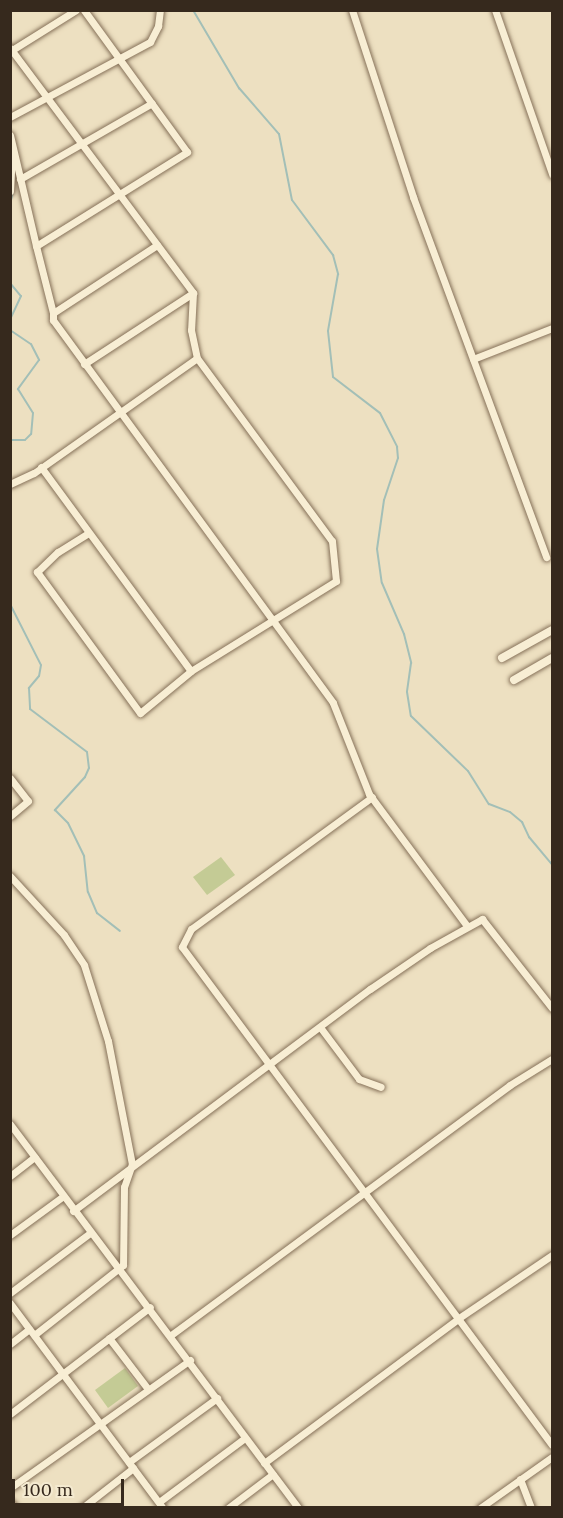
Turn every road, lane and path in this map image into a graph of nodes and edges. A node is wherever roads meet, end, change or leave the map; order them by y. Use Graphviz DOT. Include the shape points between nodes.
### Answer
graph roads {
  1 [pos="76,10"];
  2 [pos="84,10"];
  3 [pos="160,10"];
  4 [pos="351,10"];
  5 [pos="495,10"];
  6 [pos="11,49"];
  7 [pos="120,57"];
  8 [pos="48,98"];
  9 [pos="152,103"];
  10 [pos="10,117"];
  11 [pos="10,135"];
  12 [pos="82,143"];
  13 [pos="12,144"];
  14 [pos="552,174"];
  15 [pos="20,179"];
  16 [pos="10,191"];
  17 [pos="120,194"];
  18 [pos="157,245"];
  19 [pos="36,246"];
  20 [pos="193,293"];
  21 [pos="53,313"];
  22 [pos="552,328"];
  23 [pos="197,358"];
  24 [pos="473,360"];
  25 [pos="84,364"];
  26 [pos="118,410"];
  27 [pos="41,467"];
  28 [pos="10,484"];
  29 [pos="87,534"];
  30 [pos="546,557"];
  31 [pos="272,618"];
  32 [pos="552,630"];
  33 [pos="502,658"];
  34 [pos="552,658"];
  35 [pos="191,671"];
  36 [pos="514,680"];
  37 [pos="10,778"];
  38 [pos="372,797"];
  39 [pos="10,816"];
  40 [pos="10,876"];
  41 [pos="467,926"];
  42 [pos="552,1008"];
  43 [pos="320,1027"];
  44 [pos="552,1059"];
  45 [pos="270,1064"];
  46 [pos="381,1087"];
  47 [pos="10,1124"];
  48 [pos="34,1158"];
  49 [pos="132,1164"];
  50 [pos="10,1176"];
  51 [pos="365,1192"];
  52 [pos="62,1197"];
  53 [pos="73,1211"];
  54 [pos="90,1233"];
  55 [pos="10,1234"];
  56 [pos="552,1255"];
  57 [pos="119,1270"];
  58 [pos="10,1293"];
  59 [pos="10,1303"];
  60 [pos="150,1307"];
  61 [pos="459,1318"];
  62 [pos="32,1332"];
  63 [pos="171,1335"];
  64 [pos="109,1338"];
  65 [pos="10,1344"];
  66 [pos="190,1360"];
  67 [pos="62,1373"];
  68 [pos="148,1389"];
  69 [pos="217,1398"];
  70 [pos="10,1414"];
  71 [pos="100,1423"];
  72 [pos="246,1438"];
  73 [pos="552,1445"];
  74 [pos="552,1457"];
  75 [pos="264,1462"];
  76 [pos="131,1465"];
  77 [pos="273,1474"];
  78 [pos="520,1479"];
  79 [pos="10,1488"];
  80 [pos="10,1502"];
  81 [pos="161,1505"];
  82 [pos="15,1508"];
  83 [pos="82,1508"];
  84 [pos="228,1508"];
  85 [pos="298,1508"];
  86 [pos="480,1508"];
  87 [pos="531,1508"];
  1 -- 6 [label="street"];
  2 -- 7 [label="street"];
  3 -- 7 [label="street" via="150,42"];
  4 -- 24 [label="street"];
  5 -- 14 [label="street"];
  6 -- 8 [label="street"];
  7 -- 8 [label="street"];
  7 -- 9 [label="street"];
  8 -- 10 [label="street"];
  8 -- 12 [label="street"];
  9 -- 12 [label="street"];
  9 -- 17 [label="street" via="187,152"];
  11 -- 13 [label="street"];
  12 -- 15 [label="street"];
  12 -- 17 [label="street"];
  13 -- 15 [label="street"];
  13 -- 16 [label="street"];
  15 -- 19 [label="street"];
  17 -- 18 [label="street"];
  17 -- 19 [label="street"];
  18 -- 20 [label="street"];
  18 -- 21 [label="street"];
  19 -- 21 [label="street"];
  20 -- 23 [label="street" via="191,330"];
  20 -- 25 [label="street"];
  21 -- 25 [label="street" via="53,320"];
  22 -- 24 [label="street"];
  23 -- 26 [label="street"];
  23 -- 31 [label="street" via="332,541 336,581"];
  24 -- 30 [label="street"];
  25 -- 26 [label="street"];
  26 -- 27 [label="street"];
  26 -- 31 [label="street"];
  27 -- 28 [label="street"];
  27 -- 29 [label="street"];
  29 -- 35 [label="street"];
  29 -- 35 [label="street" via="52,556 37,572 140,713"];
  31 -- 35 [label="street"];
  31 -- 38 [label="street" via="333,703"];
  32 -- 33 [label="street"];
  34 -- 36 [label="street"];
  37 -- 39 [label="street" via="28,801"];
  38 -- 41 [label="street"];
  38 -- 45 [label="street" via="209,915 183,940 182,947"];
  40 -- 49 [label="street" via="64,935 84,965 108,1041"];
  41 -- 42 [label="street" via="482,919"];
  41 -- 43 [label="street" via="421,953"];
  43 -- 45 [label="street"];
  43 -- 46 [label="street" via="359,1079"];
  44 -- 51 [label="street" via="510,1085"];
  45 -- 49 [label="street"];
  45 -- 51 [label="street"];
  47 -- 48 [label="street"];
  48 -- 50 [label="street"];
  48 -- 52 [label="street"];
  49 -- 53 [label="street" via="99,1195"];
  49 -- 57 [label="street" via="124,1187 124,1253"];
  51 -- 61 [label="street"];
  51 -- 63 [label="street"];
  52 -- 53 [label="street"];
  52 -- 55 [label="street"];
  53 -- 54 [label="street"];
  54 -- 57 [label="street"];
  54 -- 58 [label="street"];
  56 -- 61 [label="street"];
  57 -- 60 [label="street"];
  57 -- 62 [label="street"];
  59 -- 62 [label="street"];
  60 -- 63 [label="street"];
  60 -- 64 [label="street"];
  61 -- 73 [label="street"];
  61 -- 75 [label="street"];
  62 -- 65 [label="street"];
  62 -- 67 [label="street"];
  63 -- 66 [label="street"];
  64 -- 67 [label="street"];
  64 -- 68 [label="street"];
  66 -- 68 [label="street"];
  66 -- 69 [label="street"];
  67 -- 70 [label="street"];
  67 -- 71 [label="street"];
  68 -- 71 [label="street"];
  69 -- 72 [label="street"];
  69 -- 76 [label="street"];
  71 -- 76 [label="street"];
  71 -- 79 [label="street"];
  72 -- 75 [label="street"];
  72 -- 81 [label="street"];
  74 -- 78 [label="street"];
  75 -- 77 [label="street"];
  76 -- 81 [label="street"];
  76 -- 83 [label="street"];
  77 -- 84 [label="street"];
  77 -- 85 [label="street"];
  78 -- 86 [label="street"];
  78 -- 87 [label="street"];
  80 -- 82 [label="street"];
}
